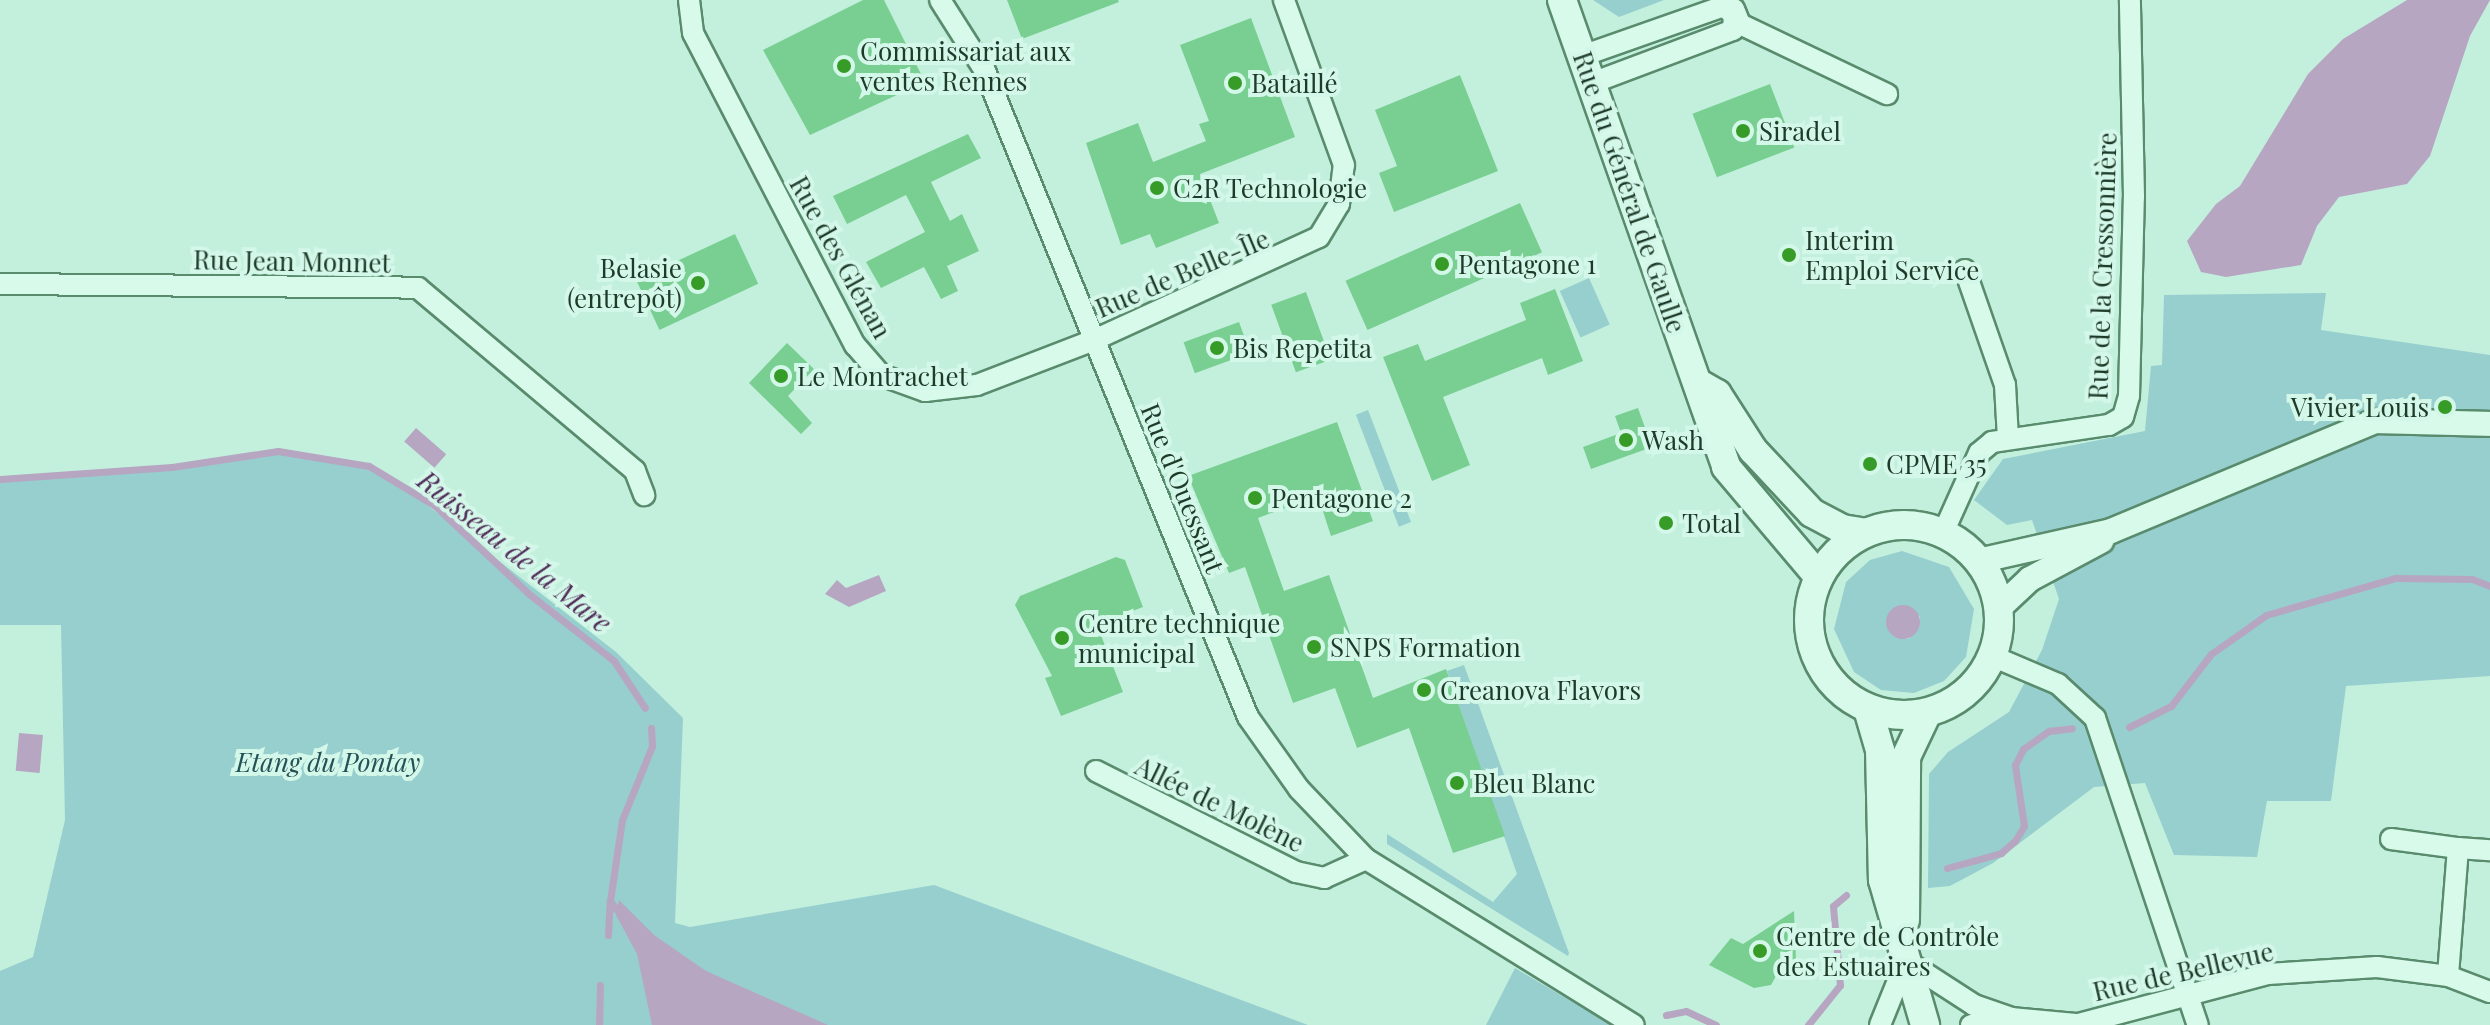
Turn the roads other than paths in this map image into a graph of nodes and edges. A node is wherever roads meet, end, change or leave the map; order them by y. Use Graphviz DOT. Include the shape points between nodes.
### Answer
graph roads {
  1 [pos="689,0"];
  2 [pos="940,0"];
  3 [pos="1284,0"];
  4 [pos="1562,0"];
  5 [pos="2130,0"];
  6 [pos="1734,8"];
  7 [pos="1582,56"];
  8 [pos="1592,83"];
  9 [pos="1887,94"];
  10 [pos="1965,270"];
  11 [pos="0,284"];
  12 [pos="1094,340"];
  13 [pos="1698,383"];
  14 [pos="2490,424"];
  15 [pos="2008,438"];
  16 [pos="644,495"];
  17 [pos="2111,531"];
  18 [pos="1866,533"];
  19 [pos="1943,533"];
  20 [pos="1978,561"];
  21 [pos="1819,577"];
  22 [pos="1999,608"];
  23 [pos="1992,656"];
  24 [pos="1868,709"];
  25 [pos="1927,713"];
  26 [pos="1096,771"];
  27 [pos="2391,839"];
  28 [pos="2458,848"];
  29 [pos="2490,850"];
  30 [pos="1366,859"];
  31 [pos="1906,961"];
  32 [pos="2448,976"];
  33 [pos="2188,991"];
  34 [pos="2490,992"];
  35 [pos="2011,1018"];
  36 [pos="1634,1025"];
  37 [pos="1880,1025"];
  38 [pos="1925,1025"];
  39 [pos="1971,1025"];
  40 [pos="2076,1025"];
  41 [pos="2198,1025"];
  1 -- 12 [label="street, Rue des Glénan" via="693,33 855,345 881,375 925,391 961,389"];
  2 -- 12 [label="street, Rue d'Ouessant" via="985,71"];
  3 -- 12 [label="street, Rue de Belle-Île" via="1344,165 1334,220 1284,258"];
  4 -- 7 [label="main road, Rue du Général de Gaulle"];
  5 -- 15 [label="street, Rue de la Cressonnière" via="2134,197 2129,396 2123,417 2109,425"];
  6 -- 7 [label="street" via="1724,6"];
  6 -- 8 [label="street" via="1733,30"];
  6 -- 9 [label="street" via="1740,24"];
  7 -- 8 [label="main road, Rue du Général de Gaulle"];
  8 -- 13 [label="main road, Rue du Général de Gaulle"];
  10 -- 15 [label="street" via="2005,385"];
  11 -- 16 [label="street, Rue Jean Monnet" via="418,288 635,471"];
  12 -- 30 [label="street, Rue d'Ouessant" via="1248,717 1299,789"];
  13 -- 18 [label="main road, Rue du Général de Gaulle" via="1717,394 1753,450 1812,513 1842,529"];
  13 -- 21 [label="main road, Rue du Général de Gaulle" via="1699,404 1726,467"];
  14 -- 17 [label="street" via="2394,418 2359,425"];
  15 -- 19 [label="street, Rue de la Cressonnière" via="1979,453"];
  17 -- 20 [label="street"];
  17 -- 22 [label="street" via="2030,579"];
  18 -- 19 [label="main road" via="1918,526"];
  18 -- 21 [label="main road" via="1847,543"];
  19 -- 20 [label="main road"];
  20 -- 22 [label="main road"];
  21 -- 24 [label="main road" via="1808,622 1813,650 1844,695"];
  22 -- 23 [label="main road"];
  23 -- 25 [label="main road" via="1954,701"];
  23 -- 33 [label="street" via="2058,684 2095,718"];
  24 -- 25 [label="main road"];
  24 -- 31 [label="main road" via="1880,750 1883,880"];
  25 -- 31 [label="main road" via="1909,744 1902,796"];
  26 -- 30 [label="street, Allée de Molène" via="1296,872 1324,878"];
  27 -- 28 [label="street"];
  28 -- 29 [label="street"];
  28 -- 32 [label="street"];
  30 -- 36 [label="street, Rue d'Ouessant"];
  31 -- 35 [label="street, Rue de Bellevue" via="1974,1005"];
  31 -- 37 [label="street"];
  31 -- 38 [label="main road"];
  32 -- 33 [label="street, Rue de Bellevue" via="2377,967 2299,972"];
  32 -- 34 [label="street, Rue de Bellevue"];
  33 -- 40 [label="street, Rue de Bellevue"];
  33 -- 41 [label="street"];
  35 -- 39 [label="street, Rue de Bellevue"];
  35 -- 40 [label="street, Rue de Bellevue"];
}
